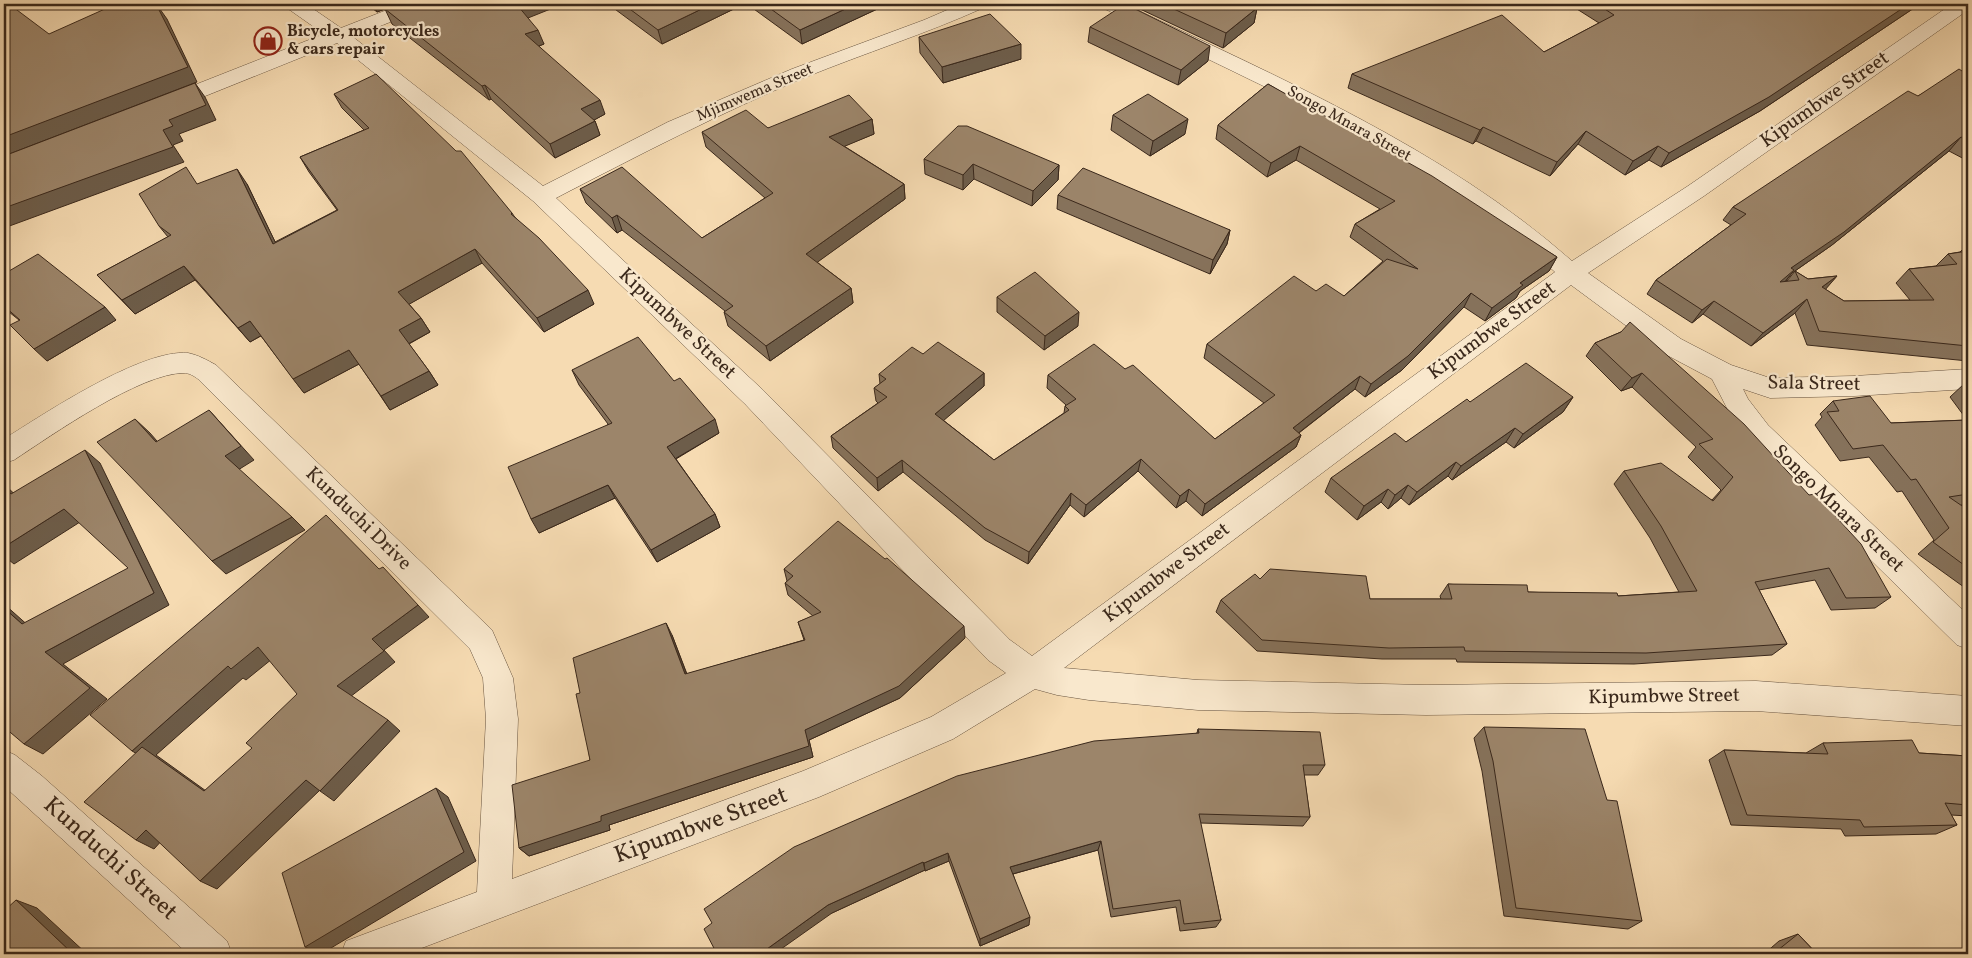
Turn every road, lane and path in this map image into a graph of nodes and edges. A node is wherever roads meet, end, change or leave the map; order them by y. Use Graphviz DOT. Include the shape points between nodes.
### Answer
graph roads {
  1 [pos="294,4"];
  2 [pos="418,4"];
  3 [pos="976,4"];
  4 [pos="1110,4"];
  5 [pos="1964,4"];
  6 [pos="340,36"];
  7 [pos="152,110"];
  8 [pos="541,196"];
  9 [pos="1571,273"];
  10 [pos="1722,372"];
  11 [pos="1968,379"];
  12 [pos="4,452"];
  13 [pos="1968,635"];
  14 [pos="1032,674"];
  15 [pos="1968,711"];
  16 [pos="4,766"];
  17 [pos="494,903"];
  18 [pos="214,954"];
  19 [pos="359,954"];
  1 -- 6 [label="street, Kipumbwe Street"];
  2 -- 6 [label="street"];
  3 -- 8 [label="street, Mjimwema Street" via="685,123"];
  4 -- 9 [label="street, Songo Mnara Street" via="1338,115 1437,173 1492,210 1533,239"];
  5 -- 9 [label="street, Kipumbwe Street" via="1696,191"];
  6 -- 7 [label="street"];
  6 -- 8 [label="street, Kipumbwe Street"];
  8 -- 14 [label="street, Kipumbwe Street" via="754,397 998,650"];
  9 -- 10 [label="street, Sala Street" via="1672,346"];
  9 -- 14 [label="street, Kipumbwe Street"];
  10 -- 11 [label="street, Sala Street" via="1770,388"];
  10 -- 13 [label="street, Songo Mnara Street" via="1738,404 1759,433"];
  12 -- 17 [label="street, Kunduchi Drive" via="122,383 164,364 188,363 207,372 481,640 498,678 502,719"];
  14 -- 15 [label="street, Kipumbwe Street" via="1089,686 1198,695 1426,700 1756,696"];
  14 -- 17 [label="street, Kipumbwe Street" via="942,728 807,786"];
  16 -- 18 [label="street, Kunduchi Street"];
  17 -- 19 [label="street, Kipumbwe Street"];
}
